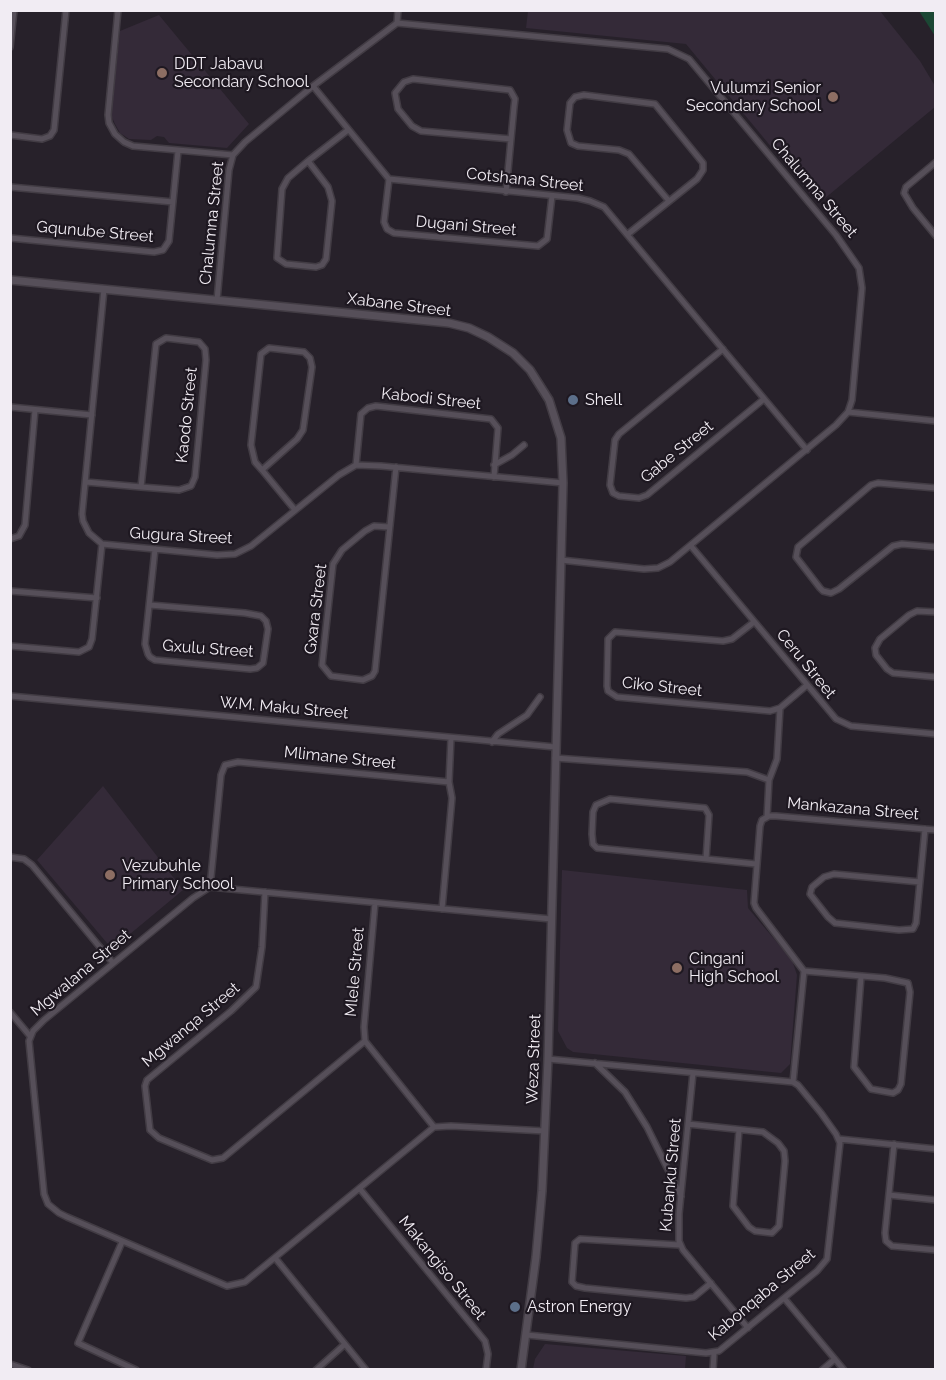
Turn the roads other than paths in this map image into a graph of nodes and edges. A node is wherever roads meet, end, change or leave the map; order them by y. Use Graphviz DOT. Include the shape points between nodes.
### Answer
graph roads {
  1 [pos="14,10"];
  2 [pos="66,10"];
  3 [pos="118,10"];
  4 [pos="398,10"];
  5 [pos="396,23"];
  6 [pos="10,47"];
  7 [pos="313,87"];
  8 [pos="348,130"];
  9 [pos="10,135"];
  10 [pos="511,140"];
  11 [pos="178,151"];
  12 [pos="233,155"];
  13 [pos="308,161"];
  14 [pos="936,162"];
  15 [pos="389,179"];
  16 [pos="10,187"];
  17 [pos="506,192"];
  18 [pos="552,196"];
  19 [pos="669,201"];
  20 [pos="173,202"];
  21 [pos="628,234"];
  22 [pos="936,236"];
  23 [pos="10,238"];
  24 [pos="10,280"];
  25 [pos="104,289"];
  26 [pos="217,300"];
  27 [pos="723,348"];
  28 [pos="764,399"];
  29 [pos="10,407"];
  30 [pos="35,410"];
  31 [pos="848,412"];
  32 [pos="92,415"];
  33 [pos="936,421"];
  34 [pos="524,445"];
  35 [pos="807,450"];
  36 [pos="356,465"];
  37 [pos="495,465"];
  38 [pos="396,467"];
  39 [pos="262,470"];
  40 [pos="494,477"];
  41 [pos="86,482"];
  42 [pos="563,483"];
  43 [pos="141,487"];
  44 [pos="936,488"];
  45 [pos="295,510"];
  46 [pos="389,527"];
  47 [pos="10,539"];
  48 [pos="102,544"];
  49 [pos="691,546"];
  50 [pos="936,547"];
  51 [pos="154,549"];
  52 [pos="561,560"];
  53 [pos="10,591"];
  54 [pos="97,598"];
  55 [pos="150,604"];
  56 [pos="936,612"];
  57 [pos="754,622"];
  58 [pos="10,646"];
  59 [pos="936,677"];
  60 [pos="806,686"];
  61 [pos="10,696"];
  62 [pos="540,697"];
  63 [pos="780,708"];
  64 [pos="936,734"];
  65 [pos="451,738"];
  66 [pos="492,742"];
  67 [pos="555,747"];
  68 [pos="555,758"];
  69 [pos="769,780"];
  70 [pos="449,782"];
  71 [pos="767,817"];
  72 [pos="925,829"];
  73 [pos="936,830"];
  74 [pos="10,857"];
  75 [pos="706,859"];
  76 [pos="756,864"];
  77 [pos="920,882"];
  78 [pos="210,887"];
  79 [pos="265,892"];
  80 [pos="375,903"];
  81 [pos="442,909"];
  82 [pos="551,919"];
  83 [pos="113,963"];
  84 [pos="804,971"];
  85 [pos="861,977"];
  86 [pos="10,1012"];
  87 [pos="30,1036"];
  88 [pos="365,1041"];
  89 [pos="548,1059"];
  90 [pos="595,1063"];
  91 [pos="693,1072"];
  92 [pos="793,1082"];
  93 [pos="688,1124"];
  94 [pos="435,1127"];
  95 [pos="739,1130"];
  96 [pos="545,1131"];
  97 [pos="839,1139"];
  98 [pos="894,1144"];
  99 [pos="936,1149"];
  100 [pos="360,1190"];
  101 [pos="889,1195"];
  102 [pos="681,1196"];
  103 [pos="936,1200"];
  104 [pos="122,1242"];
  105 [pos="680,1245"];
  106 [pos="936,1250"];
  107 [pos="276,1258"];
  108 [pos="711,1283"];
  109 [pos="784,1298"];
  110 [pos="748,1328"];
  111 [pos="527,1335"];
  112 [pos="345,1344"];
  113 [pos="714,1353"];
  114 [pos="835,1359"];
  115 [pos="10,1364"];
  116 [pos="28,1370"];
  117 [pos="136,1370"];
  118 [pos="316,1370"];
  119 [pos="366,1370"];
  120 [pos="486,1370"];
  121 [pos="521,1370"];
  122 [pos="713,1370"];
  123 [pos="822,1370"];
  124 [pos="843,1370"];
  1 -- 6 [label="street"];
  2 -- 9 [label="street" via="54,130 42,139"];
  3 -- 11 [label="street" via="109,123 128,144"];
  4 -- 5 [label="street"];
  5 -- 7 [label="street, Chalumna Street"];
  5 -- 31 [label="street, Chalumna Street" via="668,49 689,59 858,265 861,303"];
  7 -- 8 [label="street"];
  7 -- 12 [label="street, Chalumna Street"];
  8 -- 13 [label="street"];
  8 -- 15 [label="street"];
  10 -- 10 [label="street" via="416,129 398,109 395,93 404,82 413,79 510,90 515,99"];
  10 -- 17 [label="street"];
  11 -- 12 [label="street"];
  11 -- 20 [label="street, Gqunube Street"];
  12 -- 26 [label="street, Chalumna Street"];
  13 -- 13 [label="street" via="332,197 326,259 316,267 282,263 276,255 283,185"];
  14 -- 22 [label="street" via="906,187 904,195"];
  15 -- 17 [label="street, Cotshana Street"];
  15 -- 18 [label="street, Dugani Street" via="384,222 390,231 406,234 542,245 547,240"];
  16 -- 20 [label="street"];
  17 -- 18 [label="street, Cotshana Street"];
  18 -- 21 [label="street, Cotshana Street" via="597,203"];
  19 -- 19 [label="street" via="630,154 571,143 567,130 573,99 584,95 659,107 704,166 697,178"];
  19 -- 21 [label="street"];
  20 -- 23 [label="street, Gqunube Street" via="169,241 159,251"];
  21 -- 27 [label="street, Cotshana Street"];
  24 -- 25 [label="street, Xabane Street"];
  25 -- 26 [label="street, Xabane Street"];
  25 -- 32 [label="street"];
  26 -- 42 [label="street, Xabane Street" via="449,323 488,337 523,362 548,398 561,438"];
  27 -- 28 [label="street, Cotshana Street"];
  27 -- 28 [label="street, Gabe Street" via="619,434 610,485 613,493 645,496"];
  28 -- 35 [label="street, Cotshana Street"];
  29 -- 30 [label="street"];
  30 -- 32 [label="street"];
  30 -- 47 [label="street" via="25,525 19,536"];
  31 -- 33 [label="street"];
  31 -- 35 [label="street"];
  32 -- 41 [label="street"];
  34 -- 37 [label="street"];
  35 -- 49 [label="street"];
  36 -- 37 [label="street, Kabodi Street" via="361,414 376,406 491,419 498,428"];
  36 -- 38 [label="street"];
  36 -- 45 [label="street, Gugura Street"];
  37 -- 40 [label="street, Kabodi Street"];
  38 -- 40 [label="street"];
  38 -- 46 [label="street, Gxara Street"];
  39 -- 39 [label="street" via="303,430 312,367 304,352 269,348 260,358 251,445"];
  39 -- 45 [label="street"];
  40 -- 42 [label="street"];
  41 -- 43 [label="street, Kaodo Street"];
  41 -- 48 [label="street" via="83,521 89,533"];
  42 -- 52 [label="street, Xabane Street"];
  43 -- 43 [label="street, Kaodo Street" via="156,344 166,338 199,342 205,349 206,360 194,482 183,490"];
  44 -- 50 [label="street" via="874,484 798,547 796,557 823,591 831,593 893,546"];
  45 -- 51 [label="street, Gugura Street" via="236,554"];
  46 -- 46 [label="street, Gxara Street" via="375,671 363,680 331,676 322,665 333,564 342,550 368,529"];
  48 -- 51 [label="street, Gugura Street"];
  48 -- 54 [label="street"];
  49 -- 52 [label="street" via="658,568"];
  49 -- 57 [label="street, Ceru Street"];
  51 -- 55 [label="street, Gxulu Street"];
  52 -- 67 [label="street, Xabane Street"];
  53 -- 54 [label="street"];
  54 -- 58 [label="street" via="91,644 83,651"];
  55 -- 55 [label="street, Gxulu Street" via="261,616 268,629 263,663 250,669 155,660 148,654 146,644"];
  56 -- 59 [label="street" via="917,611 909,615 875,648 876,655 893,673"];
  57 -- 60 [label="street, Ceru Street"];
  57 -- 63 [label="street, Ciko Street" via="723,641 615,632 608,639 607,686 610,694 617,697 762,711"];
  60 -- 63 [label="street"];
  60 -- 64 [label="street, Ceru Street" via="844,724"];
  61 -- 65 [label="street, W.M. Maku Street"];
  62 -- 66 [label="street" via="527,715"];
  63 -- 69 [label="street" via="777,759"];
  65 -- 66 [label="street, W.M. Maku Street"];
  65 -- 70 [label="street"];
  66 -- 67 [label="street, W.M. Maku Street"];
  67 -- 68 [label="street, Weza Street"];
  68 -- 69 [label="street" via="747,772"];
  68 -- 82 [label="street, Weza Street"];
  69 -- 71 [label="street"];
  70 -- 78 [label="street, Mlimane Street" via="230,763 221,775"];
  70 -- 81 [label="street" via="452,803"];
  71 -- 72 [label="street, Mankazana Street"];
  71 -- 76 [label="street, Mankazana Street" via="760,826"];
  72 -- 73 [label="street, Mankazana Street"];
  72 -- 77 [label="street"];
  74 -- 83 [label="street" via="32,865"];
  75 -- 75 [label="street" via="709,815 705,808 610,799 594,808 592,842 597,848"];
  75 -- 76 [label="street"];
  76 -- 84 [label="street, Mankazana Street" via="756,908"];
  77 -- 77 [label="street" via="916,924 908,930 835,923 810,893 818,882 834,874"];
  78 -- 79 [label="street"];
  78 -- 83 [label="street, Mgwalana Street"];
  79 -- 80 [label="street"];
  79 -- 88 [label="street, Mgwanqa Street" via="256,987 147,1080 150,1130 212,1160 223,1158"];
  80 -- 81 [label="street"];
  80 -- 88 [label="street, Mlele Street" via="363,1027"];
  81 -- 82 [label="street"];
  82 -- 89 [label="street, Weza Street"];
  83 -- 87 [label="street, Mgwalana Street"];
  84 -- 85 [label="street"];
  84 -- 92 [label="street"];
  85 -- 85 [label="street" via="905,981 909,986 901,1084 893,1093 871,1089 853,1065"];
  86 -- 87 [label="street"];
  87 -- 104 [label="street, Mgwalana Street" via="46,1199 59,1213"];
  88 -- 94 [label="street, Mlele Street"];
  89 -- 90 [label="street"];
  89 -- 96 [label="street, Weza Street"];
  90 -- 91 [label="street"];
  90 -- 102 [label="street" via="625,1092"];
  91 -- 92 [label="street"];
  91 -- 93 [label="street, Kubanku Street"];
  92 -- 97 [label="street"];
  93 -- 95 [label="street"];
  93 -- 102 [label="street, Kubanku Street"];
  94 -- 96 [label="street"];
  94 -- 100 [label="street, Mgwalana Street"];
  95 -- 95 [label="street" via="733,1206 750,1228 772,1233 779,1226 785,1155 767,1133"];
  96 -- 111 [label="street, Weza Street"];
  97 -- 98 [label="street"];
  97 -- 109 [label="street, Kabonqaba Street" via="828,1257"];
  98 -- 99 [label="street"];
  98 -- 101 [label="street"];
  100 -- 107 [label="street, Mgwalana Street"];
  100 -- 120 [label="street, Makangiso Street" via="485,1341"];
  101 -- 103 [label="street"];
  101 -- 106 [label="street" via="887,1244"];
  102 -- 105 [label="street, Kubanku Street"];
  104 -- 107 [label="street, Mgwalana Street" via="226,1286 245,1282"];
  104 -- 117 [label="street" via="78,1343"];
  105 -- 108 [label="street, Kubanku Street"];
  105 -- 108 [label="street" via="579,1239 575,1243 572,1282 585,1288 686,1298 694,1297"];
  107 -- 112 [label="street"];
  108 -- 110 [label="street, Kubanku Street"];
  109 -- 110 [label="street, Kabonqaba Street"];
  109 -- 114 [label="street"];
  110 -- 113 [label="street, Kabonqaba Street"];
  111 -- 113 [label="street, Kabonqaba Street"];
  111 -- 121 [label="street, Weza Street"];
  112 -- 118 [label="street"];
  112 -- 119 [label="street"];
  113 -- 122 [label="street"];
  114 -- 123 [label="street"];
  114 -- 124 [label="street"];
  115 -- 116 [label="street"];
}
